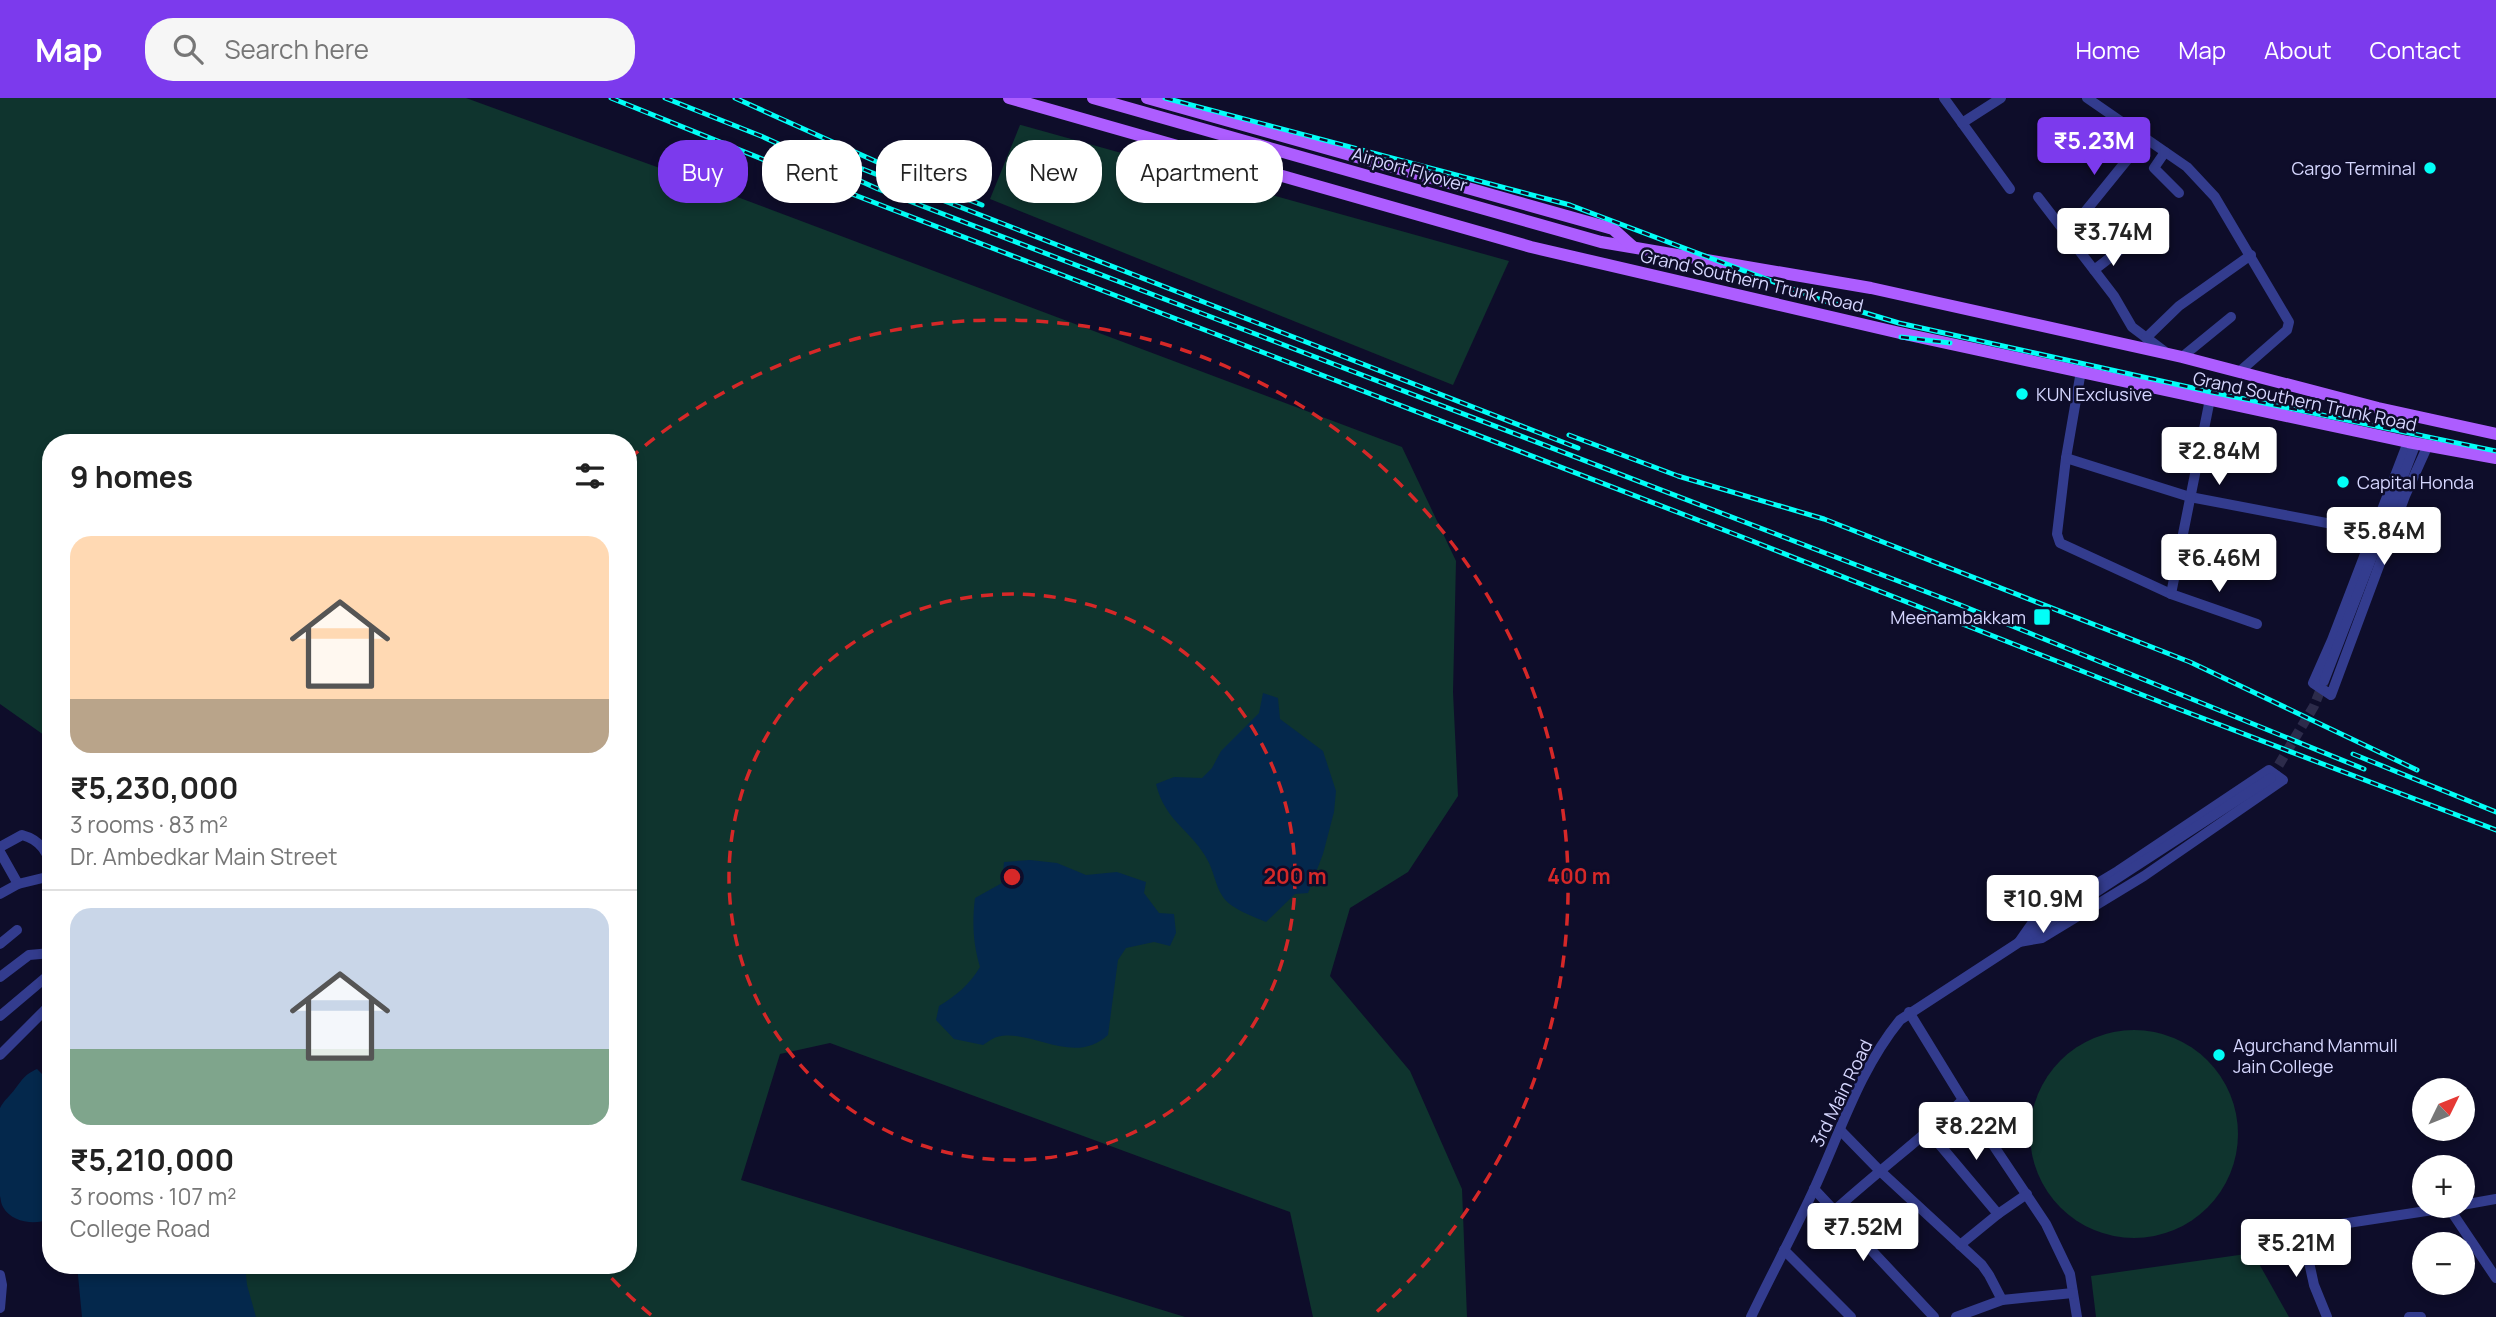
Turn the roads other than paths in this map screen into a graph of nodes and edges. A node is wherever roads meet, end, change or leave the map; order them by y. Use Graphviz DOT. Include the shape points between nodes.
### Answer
graph roads {
  1 [pos="1009,98"];
  2 [pos="1093,98"];
  3 [pos="1147,98"];
  4 [pos="1944,98"];
  5 [pos="2001,98"];
  6 [pos="2087,98"];
  7 [pos="1962,123"];
  8 [pos="2144,139"];
  9 [pos="2165,152"];
  10 [pos="2010,189"];
  11 [pos="2179,193"];
  12 [pos="2038,197"];
  13 [pos="2142,233"];
  14 [pos="2067,234"];
  15 [pos="1636,249"];
  16 [pos="2251,255"];
  17 [pos="2094,270"];
  18 [pos="2231,317"];
  19 [pos="2146,338"];
  20 [pos="2166,354"];
  21 [pos="2182,357"];
  22 [pos="2081,371"];
  23 [pos="2239,372"];
  24 [pos="2210,399"];
  25 [pos="2496,434"];
  26 [pos="2417,443"];
  27 [pos="2496,457"];
  28 [pos="2066,458"];
  29 [pos="2190,497"];
  30 [pos="2374,532"];
  31 [pos="2171,594"];
  32 [pos="2257,624"];
  33 [pos="2324,681"];
  34 [pos="2271,778"];
  35 [pos="42,844"];
  36 [pos="0,849"];
  37 [pos="42,877"];
  38 [pos="18,884"];
  39 [pos="0,894"];
  40 [pos="17,930"];
  41 [pos="2019,942"];
  42 [pos="0,944"];
  43 [pos="42,954"];
  44 [pos="0,977"];
  45 [pos="42,981"];
  46 [pos="1909,1012"];
  47 [pos="42,1013"];
  48 [pos="0,1016"];
  49 [pos="0,1055"];
  50 [pos="1963,1100"];
  51 [pos="1840,1130"];
  52 [pos="1928,1132"];
  53 [pos="1879,1170"];
  54 [pos="1814,1189"];
  55 [pos="2027,1194"];
  56 [pos="2496,1199"];
  57 [pos="2475,1203"];
  58 [pos="1835,1210"];
  59 [pos="1998,1213"];
  60 [pos="2412,1213"];
  61 [pos="2464,1218"];
  62 [pos="1960,1245"];
  63 [pos="1784,1250"];
  64 [pos="0,1275"];
  65 [pos="2496,1278"];
  66 [pos="2073,1293"];
  67 [pos="2002,1300"];
  68 [pos="0,1308"];
  69 [pos="1751,1317"];
  70 [pos="1851,1317"];
  71 [pos="1934,1317"];
  72 [pos="1956,1317"];
  73 [pos="2077,1317"];
  74 [pos="2327,1317"];
  75 [pos="2409,1317"];
  76 [pos="2421,1317"];
  1 -- 22 [label="main road, Grand Southern Trunk Road" via="1531,247"];
  2 -- 15 [label="main road, Airport Flyover"];
  3 -- 15 [label="main road" via="1613,229"];
  4 -- 7 [label="street"];
  5 -- 7 [label="street"];
  6 -- 8 [label="street"];
  7 -- 10 [label="street"];
  8 -- 9 [label="street"];
  8 -- 14 [label="street"];
  9 -- 11 [label="street" via="2154,168"];
  9 -- 16 [label="street" via="2187,167 2215,197"];
  12 -- 14 [label="street"];
  13 -- 17 [label="street"];
  14 -- 17 [label="street"];
  15 -- 20 [label="main road, Grand Southern Trunk Road" via="1871,288"];
  16 -- 19 [label="street" via="2179,306"];
  16 -- 23 [label="street" via="2290,325"];
  17 -- 19 [label="street" via="2132,327"];
  18 -- 21 [label="street"];
  19 -- 20 [label="street"];
  20 -- 21 [label="main road, Grand Southern Trunk Road"];
  21 -- 23 [label="main road, Grand Southern Trunk Road"];
  22 -- 24 [label="main road, Grand Southern Trunk Road"];
  22 -- 28 [label="street"];
  23 -- 25 [label="main road, Grand Southern Trunk Road"];
  24 -- 26 [label="main road, Grand Southern Trunk Road"];
  24 -- 29 [label="street"];
  26 -- 27 [label="main road, Grand Southern Trunk Road"];
  26 -- 30 [label="street"];
  26 -- 30 [label="street" via="2405,496 2331,695 2313,683"];
  26 -- 33 [label="street"];
  28 -- 29 [label="street"];
  28 -- 31 [label="street" via="2057,534 2060,543"];
  29 -- 30 [label="street"];
  29 -- 31 [label="street"];
  31 -- 32 [label="street"];
  34 -- 41 [label="street, 3rd Main Road"];
  35 -- 36 [label="street" via="22,835"];
  36 -- 38 [label="street"];
  37 -- 38 [label="street"];
  38 -- 39 [label="street"];
  40 -- 42 [label="street"];
  41 -- 41 [label="street" via="2033,922 2269,769 2283,780 2134,882 2042,938"];
  41 -- 46 [label="street, 3rd Main Road"];
  43 -- 44 [label="street" via="20,960"];
  45 -- 48 [label="street"];
  46 -- 50 [label="street"];
  46 -- 51 [label="street, 3rd Main Road" via="1872,1060"];
  47 -- 49 [label="street"];
  50 -- 52 [label="street"];
  50 -- 55 [label="street"];
  51 -- 53 [label="street"];
  51 -- 54 [label="street, 3rd Main Road"];
  52 -- 53 [label="street"];
  52 -- 59 [label="street"];
  53 -- 58 [label="street"];
  53 -- 62 [label="street"];
  54 -- 58 [label="street"];
  54 -- 63 [label="street, 3rd Main Road"];
  55 -- 59 [label="street"];
  55 -- 66 [label="street" via="2059,1249"];
  56 -- 57 [label="street"];
  58 -- 71 [label="street"];
  59 -- 62 [label="street"];
  60 -- 74 [label="street" via="2302,1230 2314,1285"];
  61 -- 65 [label="street"];
  62 -- 67 [label="street" via="1989,1275"];
  63 -- 69 [label="street, 3rd Main Road"];
  63 -- 70 [label="street"];
  64 -- 68 [label="street"];
  66 -- 67 [label="street"];
  66 -- 73 [label="street"];
  67 -- 72 [label="street"];
  75 -- 76 [label="street"];
}
